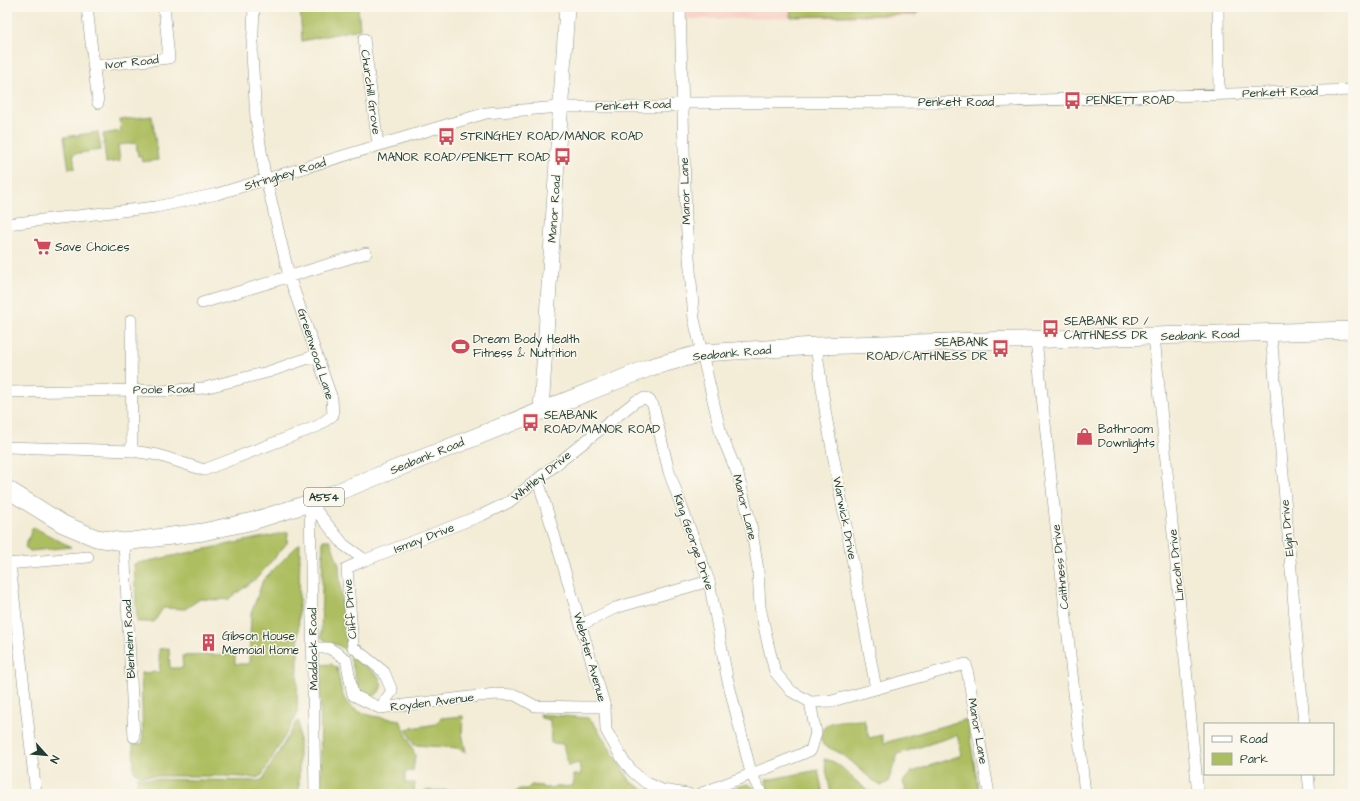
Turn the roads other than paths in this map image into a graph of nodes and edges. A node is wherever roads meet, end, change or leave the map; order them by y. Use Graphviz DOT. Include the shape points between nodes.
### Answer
graph roads {
  1 [pos="86,7"];
  2 [pos="164,7"];
  3 [pos="254,7"];
  4 [pos="567,7"];
  5 [pos="680,7"];
  6 [pos="1218,7"];
  7 [pos="364,39"];
  8 [pos="93,66"];
  9 [pos="1353,90"];
  10 [pos="1219,95"];
  11 [pos="98,102"];
  12 [pos="684,103"];
  13 [pos="560,107"];
  14 [pos="378,145"];
  15 [pos="267,180"];
  16 [pos="7,224"];
  17 [pos="366,253"];
  18 [pos="289,276"];
  19 [pos="202,303"];
  20 [pos="131,320"];
  21 [pos="1353,330"];
  22 [pos="1271,333"];
  23 [pos="1154,336"];
  24 [pos="1036,340"];
  25 [pos="816,346"];
  26 [pos="702,353"];
  27 [pos="317,355"];
  28 [pos="132,390"];
  29 [pos="7,392"];
  30 [pos="541,410"];
  31 [pos="596,432"];
  32 [pos="7,447"];
  33 [pos="132,451"];
  34 [pos="538,480"];
  35 [pos="7,489"];
  36 [pos="310,503"];
  37 [pos="482,515"];
  38 [pos="124,542"];
  39 [pos="88,557"];
  40 [pos="366,560"];
  41 [pos="8,564"];
  42 [pos="709,581"];
  43 [pos="11,617"];
  44 [pos="581,625"];
  45 [pos="313,648"];
  46 [pos="876,689"];
  47 [pos="810,702"];
  48 [pos="605,707"];
  49 [pos="380,708"];
  50 [pos="1304,723"];
  51 [pos="134,737"];
  52 [pos="751,773"];
  53 [pos="1308,775"];
  54 [pos="36,794"];
  55 [pos="315,794"];
  56 [pos="688,794"];
  57 [pos="700,794"];
  58 [pos="761,794"];
  59 [pos="989,794"];
  60 [pos="1085,794"];
  61 [pos="1198,794"];
  62 [pos="1310,794"];
  1 -- 8 [label="street"];
  2 -- 8 [label="street, Ivor Road" via="169,58"];
  3 -- 15 [label="street, Greenwood Lane" via="252,54 256,118"];
  4 -- 13 [label="main road, Manor Road"];
  5 -- 12 [label="street, Manor Lane"];
  6 -- 10 [label="street"];
  7 -- 14 [label="street, Churchill Grove"];
  8 -- 11 [label="street"];
  9 -- 10 [label="street, Penkett Road"];
  10 -- 12 [label="street, Penkett Road" via="984,102"];
  12 -- 13 [label="street, Penkett Road" via="664,107"];
  12 -- 26 [label="street, Manor Lane" via="686,220 694,319"];
  13 -- 14 [label="street, Stringhey Road" via="486,113"];
  13 -- 30 [label="main road, Manor Road"];
  14 -- 15 [label="street, Stringhey Road"];
  15 -- 16 [label="street, Stringhey Road" via="156,208"];
  15 -- 18 [label="street, Greenwood Lane"];
  17 -- 18 [label="street"];
  18 -- 19 [label="street"];
  18 -- 27 [label="street, Greenwood Lane"];
  20 -- 28 [label="street"];
  21 -- 22 [label="main road, Seabank Road / A554"];
  22 -- 23 [label="main road, Seabank Road / A554"];
  22 -- 50 [label="street, Elgin Drive"];
  23 -- 24 [label="main road, Seabank Road / A554"];
  23 -- 61 [label="street, Lincoln Drive"];
  24 -- 25 [label="main road, Seabank Road / A554"];
  24 -- 60 [label="street, Caithness Drive"];
  25 -- 26 [label="main road, Seabank Road / A554"];
  25 -- 46 [label="street, Warwick Drive" via="826,416"];
  26 -- 30 [label="main road, Seabank Road / A554" via="651,367"];
  26 -- 47 [label="street, Manor Lane" via="721,434 738,475 752,525 760,607 775,672 791,691"];
  27 -- 28 [label="street, Poole Road" via="268,372 204,388"];
  27 -- 33 [label="street, Greenwood Lane" via="332,399 333,414 318,426 204,470 158,455"];
  28 -- 29 [label="street, Poole Road"];
  28 -- 33 [label="street"];
  30 -- 36 [label="main road, Seabank Road / A554"];
  31 -- 34 [label="street, Whitley Drive"];
  31 -- 42 [label="street, King George Drive" via="636,401 645,398 650,401 656,415 669,472"];
  32 -- 33 [label="street, Greenwood Lane"];
  34 -- 37 [label="street, Whitley Drive" via="509,502"];
  34 -- 44 [label="street, Webster Avenue"];
  35 -- 38 [label="main road, Seabank Road / A554" via="63,524 96,538"];
  36 -- 38 [label="main road, Seabank Road / A554" via="253,521 203,532"];
  36 -- 40 [label="street" via="344,545"];
  36 -- 45 [label="street, Maddock Road"];
  37 -- 40 [label="street, Ismay Drive"];
  38 -- 51 [label="street, Blenheim Road"];
  39 -- 41 [label="street"];
  40 -- 49 [label="street, Cliff Drive" via="347,568 353,648 384,672 392,691"];
  41 -- 43 [label="street"];
  42 -- 44 [label="street" via="615,608"];
  42 -- 52 [label="street, King George Drive" via="727,677"];
  43 -- 54 [label="street"];
  44 -- 48 [label="street, Webster Avenue"];
  45 -- 49 [label="street, Royden Avenue" via="329,648 346,659 353,695"];
  45 -- 55 [label="street, Maddock Road"];
  46 -- 47 [label="street, Manor Lane" via="832,701"];
  46 -- 59 [label="street, Manor Lane" via="966,664"];
  47 -- 52 [label="street" via="816,732 811,750"];
  48 -- 49 [label="street, Royden Avenue" via="534,706 515,695 495,694"];
  48 -- 56 [label="street, Webster Avenue" via="606,730 623,760 634,772 645,782 662,790"];
  52 -- 57 [label="street"];
  52 -- 58 [label="street, King George Drive"];
  53 -- 62 [label="street"];
}
